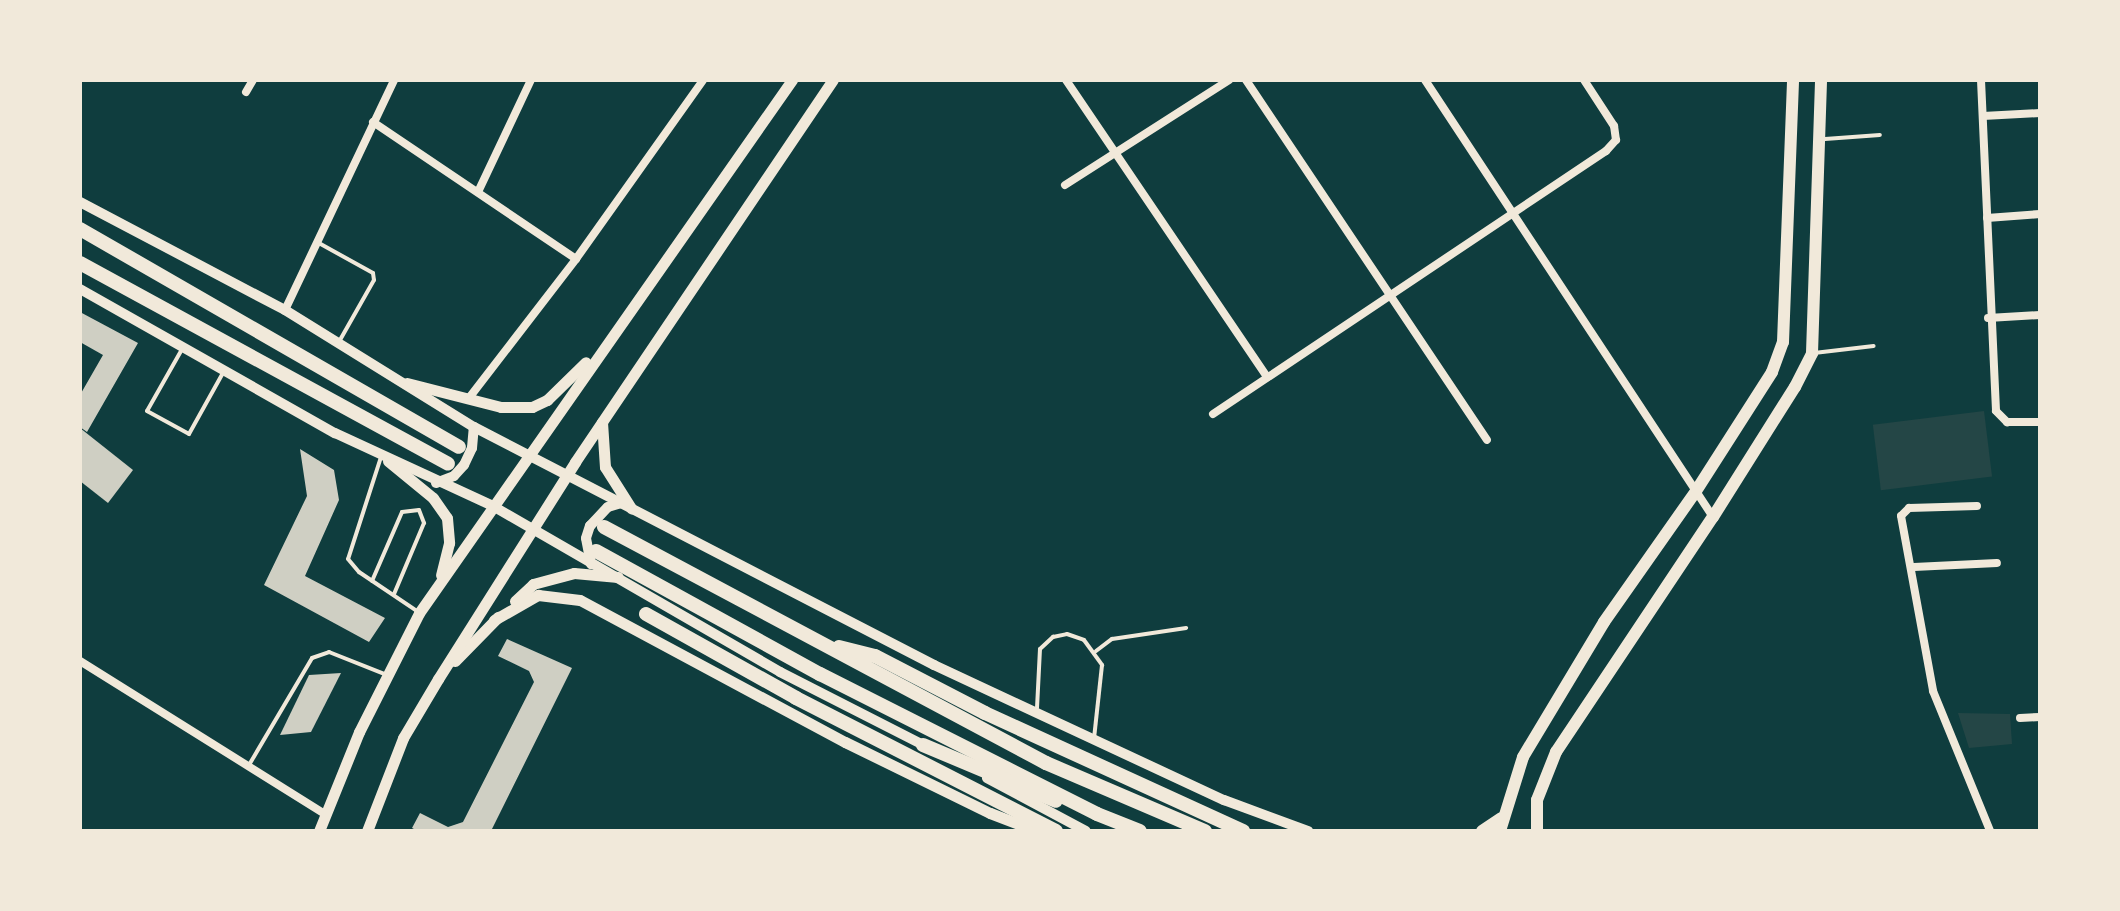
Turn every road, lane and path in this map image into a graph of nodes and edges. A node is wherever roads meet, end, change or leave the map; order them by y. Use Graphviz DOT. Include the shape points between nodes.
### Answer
graph roads {
  1 [pos="253,80"];
  2 [pos="394,80"];
  3 [pos="531,80"];
  4 [pos="703,80"];
  5 [pos="792,80"];
  6 [pos="833,80"];
  7 [pos="1066,80"];
  8 [pos="1229,80"];
  9 [pos="1246,80"];
  10 [pos="1425,80"];
  11 [pos="1584,80"];
  12 [pos="1793,80"];
  13 [pos="1821,80"];
  14 [pos="1981,80"];
  15 [pos="246,92"];
  16 [pos="2040,113"];
  17 [pos="1982,116"];
  18 [pos="373,122"];
  19 [pos="1880,135"];
  20 [pos="1819,139"];
  21 [pos="1114,152"];
  22 [pos="1066,185"];
  23 [pos="478,192"];
  24 [pos="80,202"];
  25 [pos="1514,210"];
  26 [pos="2040,214"];
  27 [pos="1987,218"];
  28 [pos="80,228"];
  29 [pos="317,242"];
  30 [pos="576,259"];
  31 [pos="80,263"];
  32 [pos="80,289"];
  33 [pos="1388,296"];
  34 [pos="285,310"];
  35 [pos="2040,315"];
  36 [pos="1988,318"];
  37 [pos="617,330"];
  38 [pos="339,342"];
  39 [pos="1874,346"];
  40 [pos="183,347"];
  41 [pos="1812,354"];
  42 [pos="224,370"];
  43 [pos="1267,377"];
  44 [pos="407,382"];
  45 [pos="468,399"];
  46 [pos="1213,414"];
  47 [pos="602,422"];
  48 [pos="2040,422"];
  49 [pos="474,427"];
  50 [pos="1487,440"];
  51 [pos="459,447"];
  52 [pos="527,453"];
  53 [pos="384,459"];
  54 [pos="441,473"];
  55 [pos="568,474"];
  56 [pos="1696,492"];
  57 [pos="490,505"];
  58 [pos="626,506"];
  59 [pos="1976,506"];
  60 [pos="1713,516"];
  61 [pos="604,527"];
  62 [pos="532,530"];
  63 [pos="594,557"];
  64 [pos="1997,563"];
  65 [pos="1914,567"];
  66 [pos="618,577"];
  67 [pos="372,581"];
  68 [pos="439,583"];
  69 [pos="393,596"];
  70 [pos="419,613"];
  71 [pos="646,614"];
  72 [pos="494,620"];
  73 [pos="1186,628"];
  74 [pos="824,644"];
  75 [pos="1096,651"];
  76 [pos="80,661"];
  77 [pos="387,675"];
  78 [pos="438,679"];
  79 [pos="1037,712"];
  80 [pos="2040,717"];
  81 [pos="2020,718"];
  82 [pos="1094,739"];
  83 [pos="923,744"];
  84 [pos="248,766"];
  85 [pos="323,814"];
  86 [pos="1097,814"];
  87 [pos="1500,824"];
  88 [pos="319,831"];
  89 [pos="367,831"];
  90 [pos="1036,831"];
  91 [pos="1053,831"];
  92 [pos="1086,831"];
  93 [pos="1140,831"];
  94 [pos="1205,831"];
  95 [pos="1243,831"];
  96 [pos="1308,831"];
  97 [pos="1482,831"];
  98 [pos="1537,831"];
  99 [pos="1990,831"];
  1 -- 15 [label="street"];
  2 -- 18 [label="street"];
  3 -- 23 [label="street"];
  4 -- 30 [label="street"];
  5 -- 37 [label="main road"];
  6 -- 47 [label="main road"];
  7 -- 21 [label="street"];
  8 -- 21 [label="street"];
  9 -- 33 [label="street"];
  10 -- 25 [label="street"];
  11 -- 25 [label="street" via="1616,140"];
  12 -- 56 [label="main road" via="1783,342 1772,372"];
  13 -- 20 [label="main road"];
  14 -- 17 [label="street"];
  16 -- 17 [label="street"];
  17 -- 27 [label="street"];
  18 -- 23 [label="street"];
  18 -- 29 [label="street"];
  19 -- 20 [label="lane"];
  20 -- 41 [label="main road"];
  21 -- 22 [label="street"];
  21 -- 43 [label="street"];
  23 -- 30 [label="street"];
  24 -- 34 [label="street"];
  25 -- 33 [label="street"];
  25 -- 56 [label="street"];
  26 -- 27 [label="street"];
  27 -- 36 [label="street"];
  28 -- 51 [label="highway"];
  29 -- 34 [label="street"];
  29 -- 38 [label="lane" via="373,273"];
  30 -- 45 [label="street"];
  31 -- 54 [label="highway" via="398,439"];
  32 -- 40 [label="street"];
  33 -- 43 [label="street"];
  33 -- 50 [label="street"];
  34 -- 38 [label="street"];
  35 -- 36 [label="street"];
  36 -- 48 [label="street" via="1998,416"];
  37 -- 45 [label="main road" via="532,408"];
  37 -- 52 [label="main road"];
  38 -- 44 [label="street"];
  39 -- 41 [label="lane"];
  40 -- 42 [label="street"];
  40 -- 42 [label="lane" via="147,411 189,434"];
  41 -- 60 [label="main road"];
  42 -- 53 [label="street"];
  43 -- 46 [label="street"];
  44 -- 45 [label="main road"];
  44 -- 49 [label="street"];
  47 -- 55 [label="main road"];
  47 -- 58 [label="main road" via="605,466"];
  49 -- 52 [label="street"];
  49 -- 54 [label="street" via="464,465 454,476"];
  52 -- 55 [label="street"];
  52 -- 57 [label="main road"];
  53 -- 54 [label="street"];
  53 -- 67 [label="lane" via="348,559"];
  53 -- 68 [label="main road" via="433,498 447,518"];
  54 -- 57 [label="street"];
  55 -- 58 [label="street"];
  55 -- 62 [label="main road"];
  56 -- 60 [label="street"];
  56 -- 87 [label="main road" via="1604,622 1523,756"];
  57 -- 62 [label="street"];
  57 -- 68 [label="main road"];
  58 -- 63 [label="street" via="598,515 590,526 586,538"];
  58 -- 79 [label="street"];
  59 -- 65 [label="street" via="1908,508 1901,516"];
  60 -- 98 [label="main road" via="1556,752 1537,800"];
  61 -- 74 [label="highway"];
  62 -- 63 [label="street"];
  62 -- 78 [label="main road"];
  63 -- 66 [label="street"];
  63 -- 86 [label="highway"];
  64 -- 65 [label="street"];
  65 -- 99 [label="street" via="1937,706"];
  66 -- 72 [label="main road" via="574,573 533,584"];
  66 -- 83 [label="street" via="780,672"];
  67 -- 69 [label="lane"];
  67 -- 69 [label="lane" via="402,512 419,510 424,523"];
  68 -- 70 [label="main road"];
  69 -- 70 [label="lane"];
  70 -- 77 [label="main road"];
  71 -- 91 [label="highway"];
  72 -- 78 [label="main road"];
  72 -- 90 [label="main road" via="538,595 580,600 845,742"];
  73 -- 75 [label="lane" via="1112,639"];
  74 -- 94 [label="highway" via="1046,763"];
  74 -- 95 [label="highway" via="875,656"];
  75 -- 79 [label="lane" via="1067,634 1040,649"];
  75 -- 82 [label="lane" via="1102,665"];
  76 -- 84 [label="street"];
  77 -- 84 [label="lane" via="330,652 312,658"];
  77 -- 85 [label="main road"];
  78 -- 89 [label="main road" via="402,738"];
  79 -- 82 [label="street"];
  80 -- 81 [label="street"];
  82 -- 96 [label="street"];
  83 -- 86 [label="highway"];
  83 -- 92 [label="street"];
  84 -- 85 [label="street"];
  85 -- 88 [label="main road"];
  86 -- 93 [label="highway"];
  87 -- 97 [label="main road"];
}
